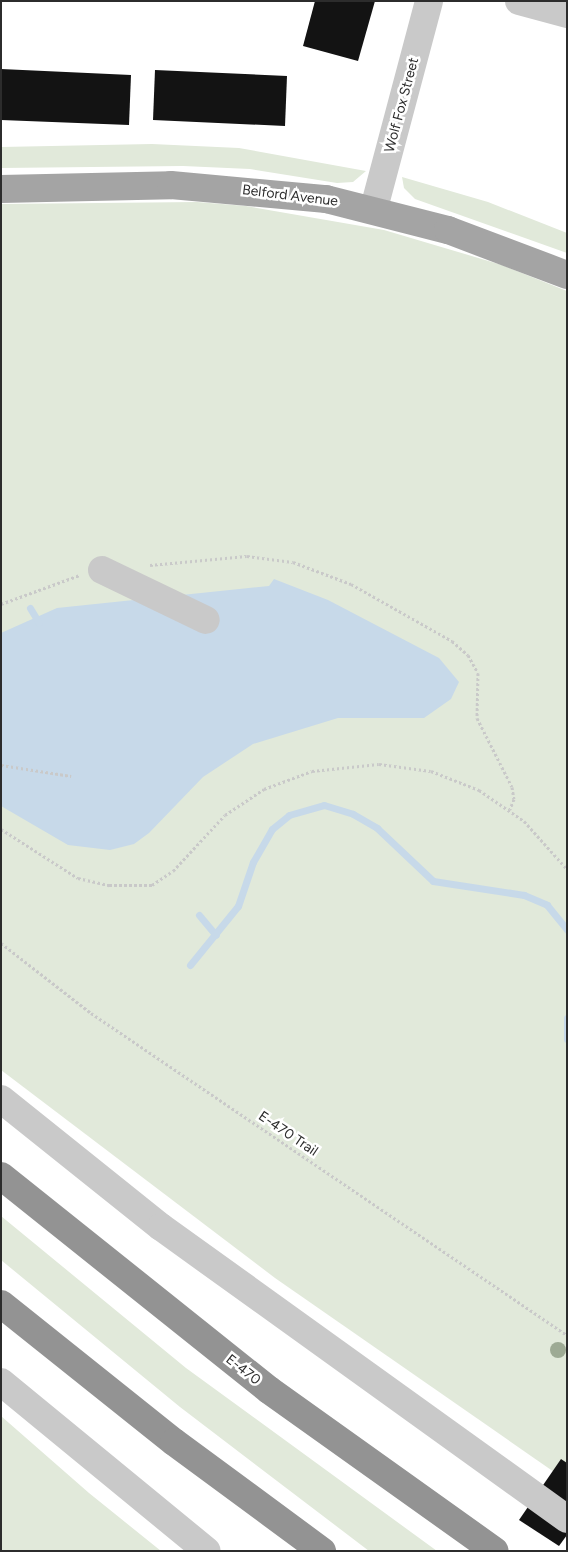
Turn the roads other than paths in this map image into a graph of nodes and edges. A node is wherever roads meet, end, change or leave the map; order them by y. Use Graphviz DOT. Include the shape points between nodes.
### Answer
graph roads {
  1 [pos="429,1"];
  2 [pos="520,1"];
  3 [pos="567,14"];
  4 [pos="1,189"];
  5 [pos="374,208"];
  6 [pos="567,275"];
  7 [pos="102,570"];
  8 [pos="206,620"];
  9 [pos="1,1099"];
  10 [pos="1,1176"];
  11 [pos="1,1304"];
  12 [pos="1,1382"];
  13 [pos="567,1519"];
  14 [pos="207,1551"];
  15 [pos="322,1551"];
  16 [pos="495,1551"];
  1 -- 5 [label="street, Wolf Fox Street"];
  2 -- 3 [label="street"];
  4 -- 5 [label="main road, Belford Avenue" via="193,186"];
  5 -- 6 [label="main road, Belford Avenue" via="483,241"];
  7 -- 8 [label="street"];
  9 -- 13 [label="street" via="169,1233"];
  10 -- 16 [label="highway, E-470" via="269,1390"];
  11 -- 15 [label="highway" via="167,1436"];
  12 -- 14 [label="street"];
}
